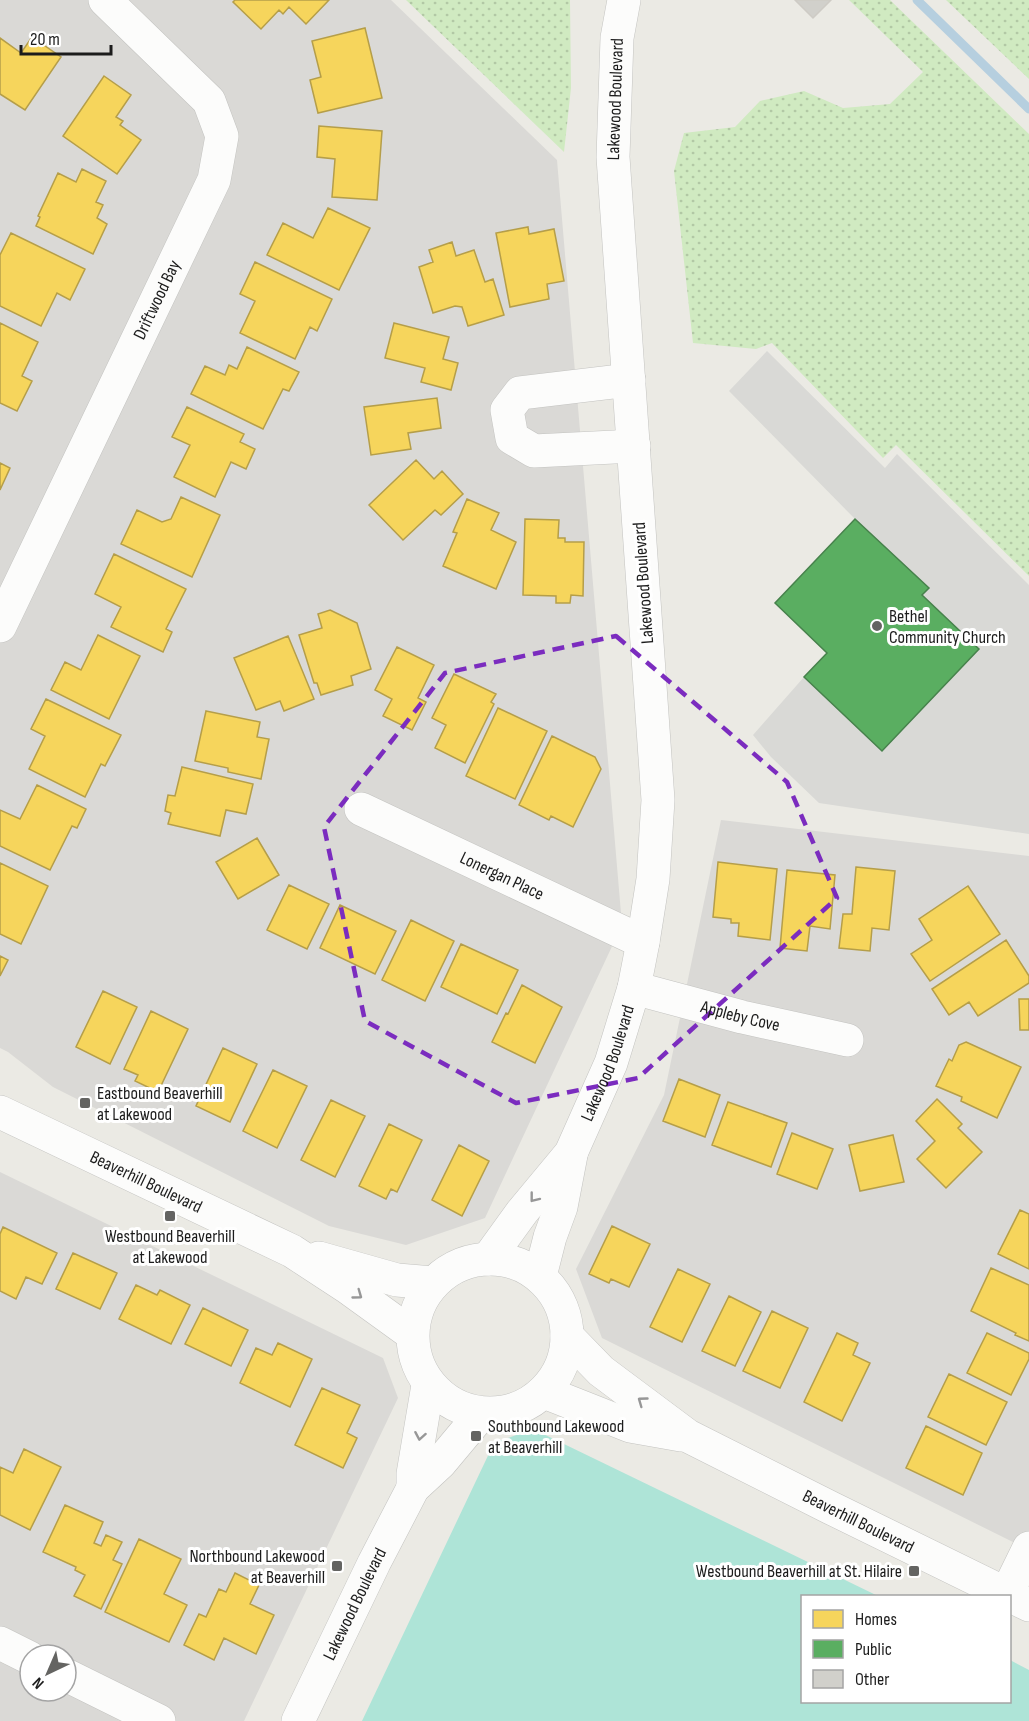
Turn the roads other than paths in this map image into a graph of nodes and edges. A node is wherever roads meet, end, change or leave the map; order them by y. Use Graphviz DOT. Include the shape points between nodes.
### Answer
graph roads {
  1 [pos="105,0"];
  2 [pos="624,0"];
  3 [pos="629,380"];
  4 [pos="634,446"];
  5 [pos="0,626"];
  6 [pos="361,809"];
  7 [pos="643,942"];
  8 [pos="634,988"];
  9 [pos="847,1040"];
  10 [pos="0,1112"];
  11 [pos="571,1153"];
  12 [pos="291,1251"];
  13 [pos="488,1259"];
  14 [pos="540,1276"];
  15 [pos="433,1283"];
  16 [pos="412,1334"];
  17 [pos="567,1336"];
  18 [pos="428,1385"];
  19 [pos="543,1392"];
  20 [pos="481,1414"];
  21 [pos="688,1436"];
  22 [pos="413,1488"];
  23 [pos="1029,1548"];
  24 [pos="1010,1595"];
  25 [pos="1018,1599"];
  26 [pos="0,1643"];
  27 [pos="18,1652"];
  28 [pos="78,1681"];
  29 [pos="159,1721"];
  30 [pos="298,1721"];
  1 -- 5 [label="street, Driftwood Bay" via="209,101 222,136 214,180"];
  2 -- 3 [label="street, Lakewood Boulevard" via="616,38 613,157"];
  3 -- 4 [label="street, Lakewood Boulevard"];
  3 -- 4 [label="street" via="520,393 507,410 512,438 534,451"];
  4 -- 7 [label="street, Lakewood Boulevard" via="658,800 653,879"];
  6 -- 7 [label="street, Lonergan Place"];
  7 -- 8 [label="street, Lakewood Boulevard"];
  8 -- 9 [label="street, Appleby Cove"];
  8 -- 11 [label="street, Lakewood Boulevard" via="611,1063"];
  10 -- 12 [label="street, Beaverhill Boulevard"];
  11 -- 13 [label="street, Lakewood Boulevard, one-way"];
  11 -- 14 [label="street, Lakewood Boulevard" via="561,1207"];
  12 -- 15 [label="street, Beaverhill Boulevard" via="397,1280"];
  12 -- 16 [label="street, Beaverhill Boulevard, one-way"];
  13 -- 14 [label="street" via="516,1263"];
  13 -- 15 [label="street" via="472,1260 447,1270"];
  14 -- 17 [label="street" via="557,1296 565,1315"];
  15 -- 16 [label="street" via="419,1304"];
  16 -- 18 [label="street" via="416,1361"];
  17 -- 19 [label="street" via="555,1380"];
  21 -- 17 [label="street, Beaverhill Boulevard, one-way" via="600,1371"];
  18 -- 20 [label="street" via="449,1403"];
  18 -- 22 [label="street, Lakewood Boulevard, one-way"];
  19 -- 20 [label="street" via="536,1400 508,1413"];
  19 -- 21 [label="street, Beaverhill Boulevard" via="630,1426"];
  20 -- 22 [label="street, Lakewood Boulevard"];
  21 -- 24 [label="street, Beaverhill Boulevard"];
  22 -- 30 [label="street, Lakewood Boulevard"];
  23 -- 25 [label="street"];
  26 -- 27 [label="street"];
  28 -- 29 [label="street"];
}
